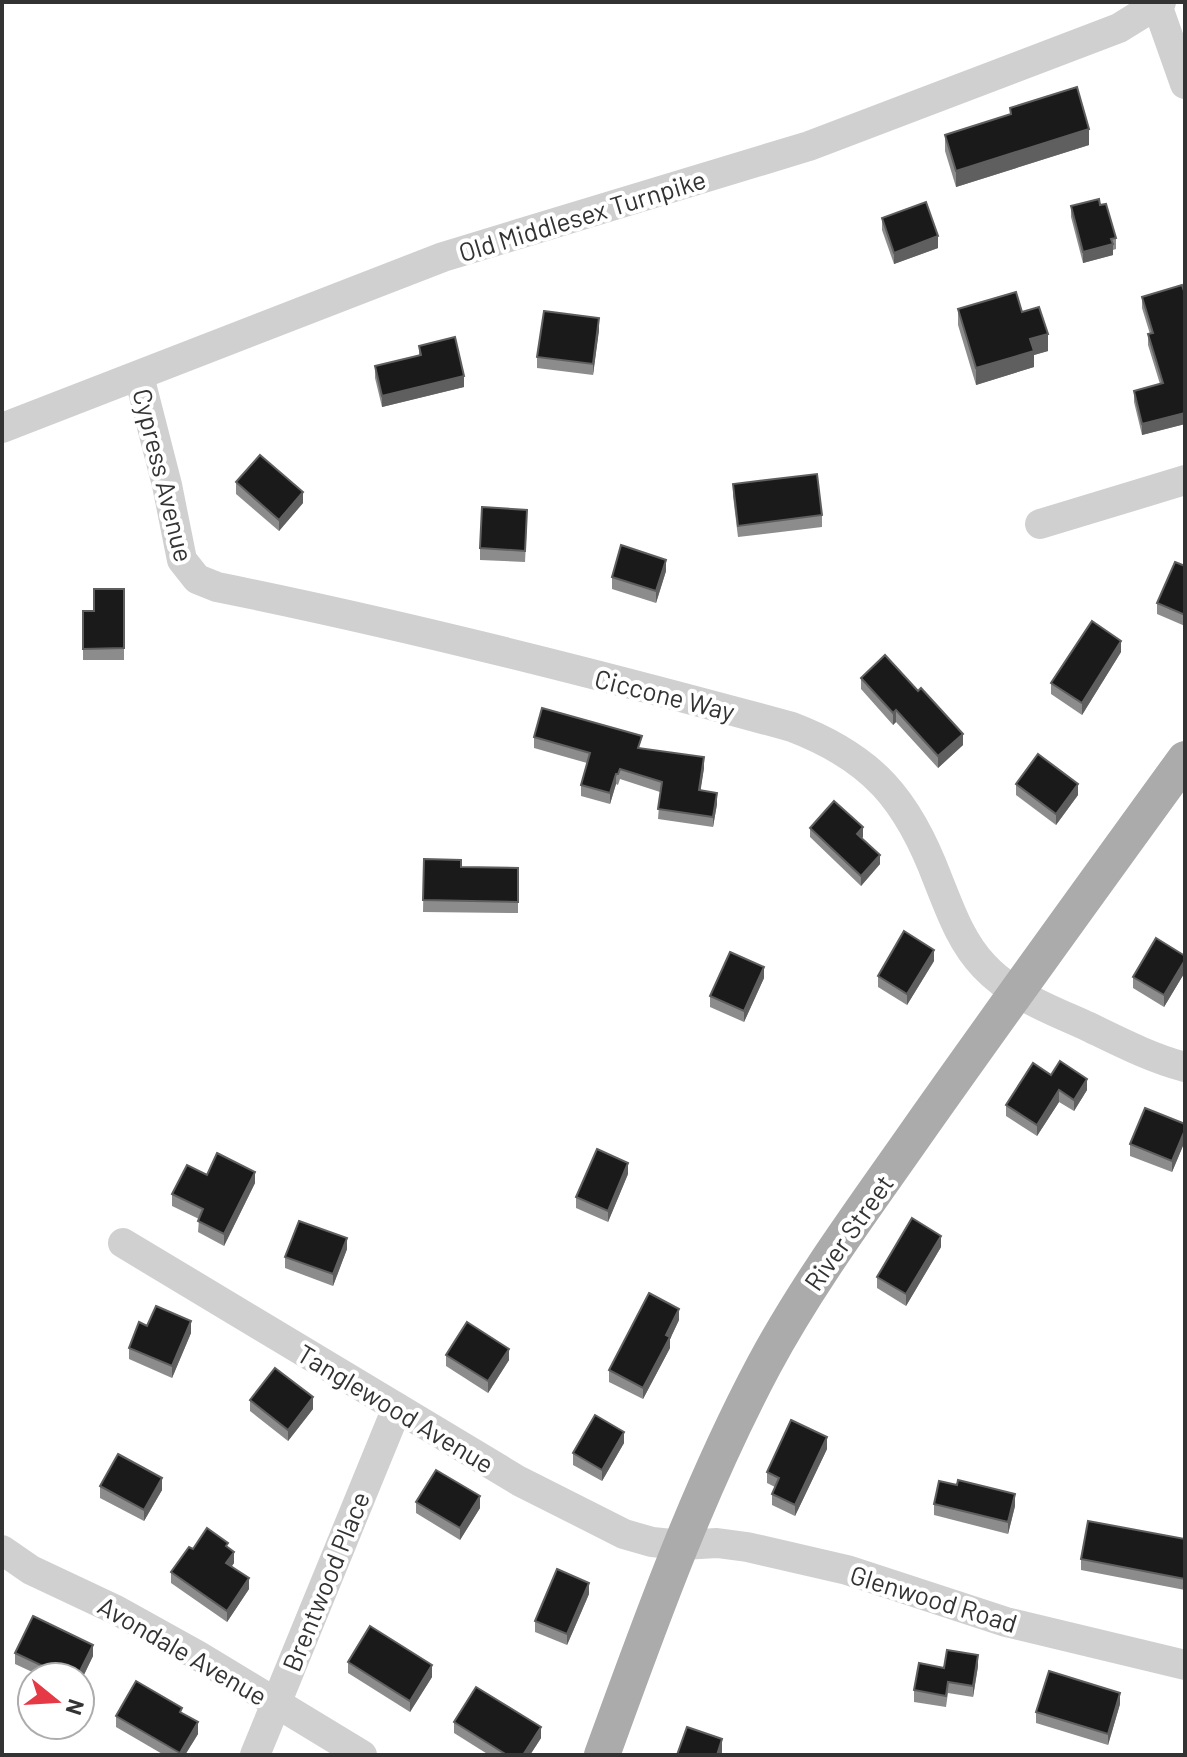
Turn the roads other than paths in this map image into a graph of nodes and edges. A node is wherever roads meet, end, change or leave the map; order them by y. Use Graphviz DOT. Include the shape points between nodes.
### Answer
graph roads {
  1 [pos="1158,3"];
  2 [pos="1185,84"];
  3 [pos="139,376"];
  4 [pos="2,428"];
  5 [pos="1185,480"];
  6 [pos="1040,524"];
  7 [pos="190,574"];
  8 [pos="1185,759"];
  9 [pos="1016,993"];
  10 [pos="1185,1067"];
  11 [pos="123,1243"];
  12 [pos="397,1408"];
  13 [pos="682,1545"];
  14 [pos="2,1550"];
  15 [pos="1185,1665"];
  16 [pos="276,1702"];
  17 [pos="255,1755"];
  18 [pos="362,1755"];
  19 [pos="602,1755"];
  1 -- 2 [label="street"];
  1 -- 3 [label="street, Old Middlesex Turnpike" via="1119,28 823,141 443,257"];
  3 -- 4 [label="street, Old Middlesex Turnpike"];
  3 -- 7 [label="street, Cypress Avenue" via="182,560"];
  5 -- 6 [label="street"];
  7 -- 9 [label="street, Ciccone Way" via="217,587 382,621 712,705 831,743 886,785 919,835 963,938 984,966"];
  8 -- 9 [label="main road, River Street"];
  9 -- 10 [label="street, Ciccone Way"];
  9 -- 13 [label="main road, River Street" via="804,1294 739,1414"];
  11 -- 12 [label="street, Tanglewood Avenue"];
  12 -- 13 [label="street, Tanglewood Avenue" via="586,1517 638,1539"];
  12 -- 16 [label="street, Brentwood Place"];
  13 -- 15 [label="street, Glenwood Road" via="732,1544 847,1570 1006,1622"];
  13 -- 19 [label="main road, River Street"];
  14 -- 16 [label="street, Avondale Avenue"];
  16 -- 17 [label="street, Brentwood Place"];
  16 -- 18 [label="street, Avondale Avenue"];
}
